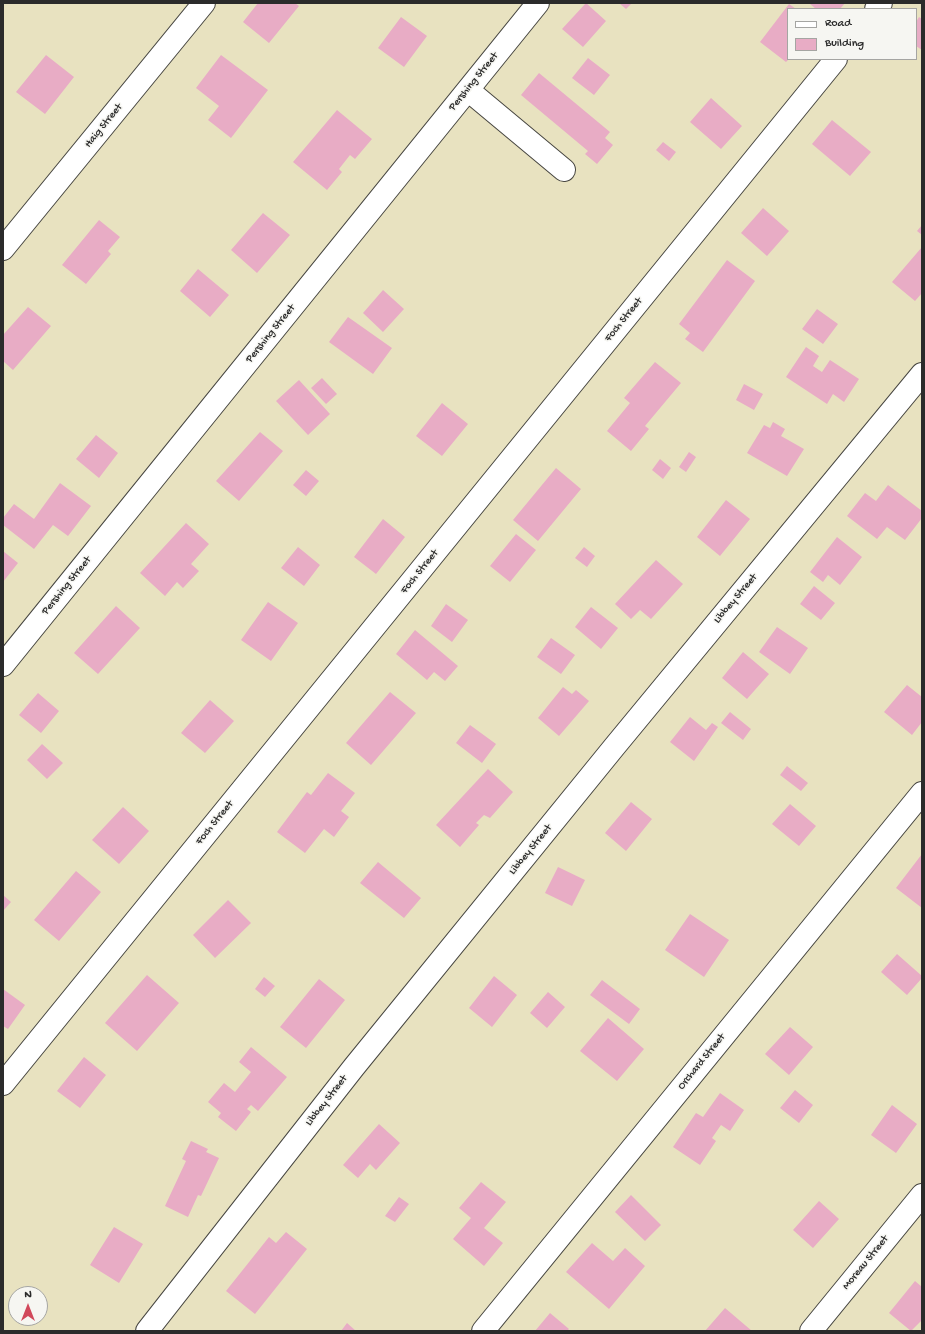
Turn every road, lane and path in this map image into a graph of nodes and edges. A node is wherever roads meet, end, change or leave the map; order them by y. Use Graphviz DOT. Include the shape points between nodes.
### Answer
graph roads {
  1 [pos="204,3"];
  2 [pos="538,3"];
  3 [pos="835,60"];
  4 [pos="468,90"];
  5 [pos="564,170"];
  6 [pos="3,249"];
  7 [pos="922,374"];
  8 [pos="3,666"];
  9 [pos="922,793"];
  10 [pos="3,1084"];
  11 [pos="922,1195"];
  12 [pos="147,1331"];
  13 [pos="483,1331"];
  14 [pos="811,1331"];
  1 -- 6 [label="street, Haig Street"];
  2 -- 4 [label="street, Pershing Street"];
  3 -- 10 [label="street, Foch Street"];
  4 -- 5 [label="street"];
  4 -- 8 [label="street, Pershing Street"];
  7 -- 12 [label="street, Libbey Street" via="359,1061"];
  9 -- 13 [label="street, Orchard Street"];
  11 -- 14 [label="street, Moreau Street"];
}
